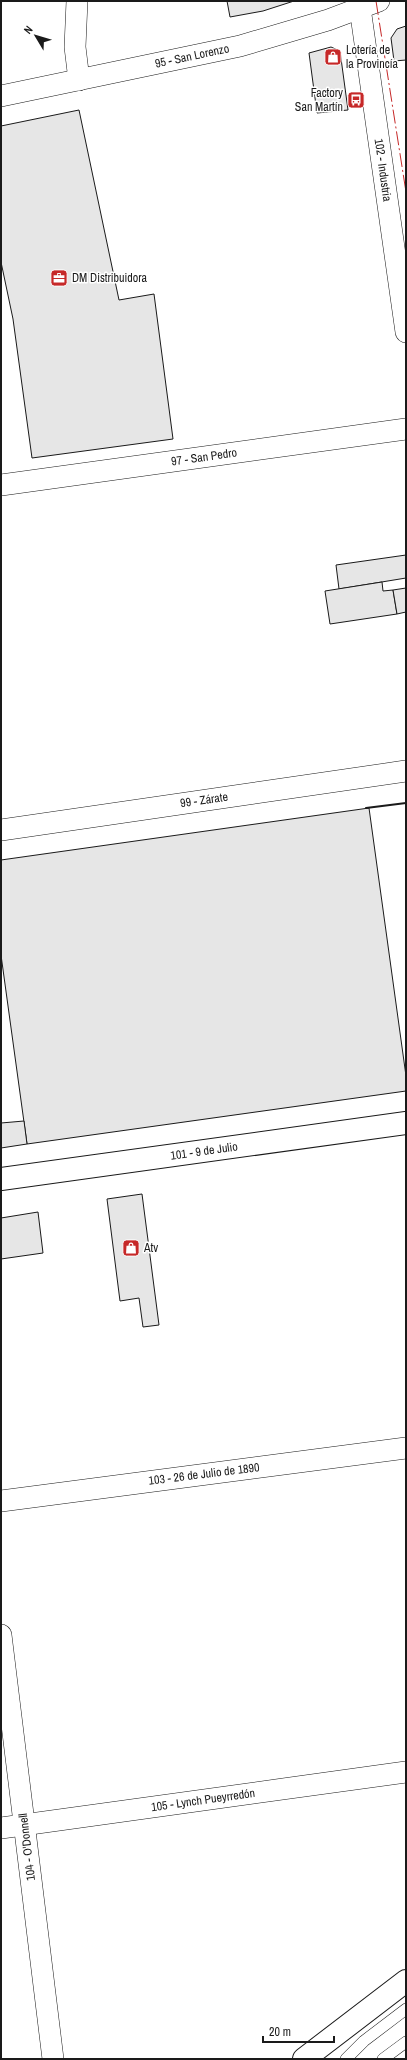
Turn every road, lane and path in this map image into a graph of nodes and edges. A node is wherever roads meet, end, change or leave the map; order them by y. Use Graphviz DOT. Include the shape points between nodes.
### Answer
graph roads {
  1 [pos="77,1"];
  2 [pos="379,1"];
  3 [pos="360,8"];
  4 [pos="79,80"];
  5 [pos="1,96"];
  6 [pos="406,332"];
  7 [pos="406,429"];
  8 [pos="1,485"];
  9 [pos="406,771"];
  10 [pos="1,830"];
  11 [pos="406,1123"];
  12 [pos="1,1179"];
  13 [pos="406,1448"];
  14 [pos="1,1500"];
  15 [pos="1,1635"];
  16 [pos="406,1772"];
  17 [pos="24,1825"];
  18 [pos="1,1828"];
  19 [pos="406,1981"];
  20 [pos="406,2009"];
  21 [pos="406,2042"];
  22 [pos="53,2059"];
  23 [pos="304,2059"];
  24 [pos="346,2059"];
  25 [pos="383,2059"];
  1 -- 4 [label="street" via="75,47"];
  2 -- 3 [label="street, 95 - San Lorenzo"];
  3 -- 4 [label="street, 95 - San Lorenzo" via="240,46"];
  3 -- 6 [label="street, 102 - Industria"];
  4 -- 5 [label="street, 95 - San Lorenzo"];
  7 -- 8 [label="street, 97 - San Pedro"];
  9 -- 10 [label="street, 99 - Zárate"];
  11 -- 12 [label="street, 101 - 9 de Julio"];
  13 -- 14 [label="street, 103 - 26 de Julio de 1890"];
  15 -- 17 [label="street, 104 - O'Donnell"];
  16 -- 17 [label="street, 105 - Lynch Pueyrredón"];
  17 -- 18 [label="street, 105 - Lynch Pueyrredón"];
  17 -- 22 [label="street, 104 - O'Donnell"];
  19 -- 23 [label="street"];
  20 -- 24 [label="lane" via="364,2041"];
  21 -- 25 [label="lane"];
}
